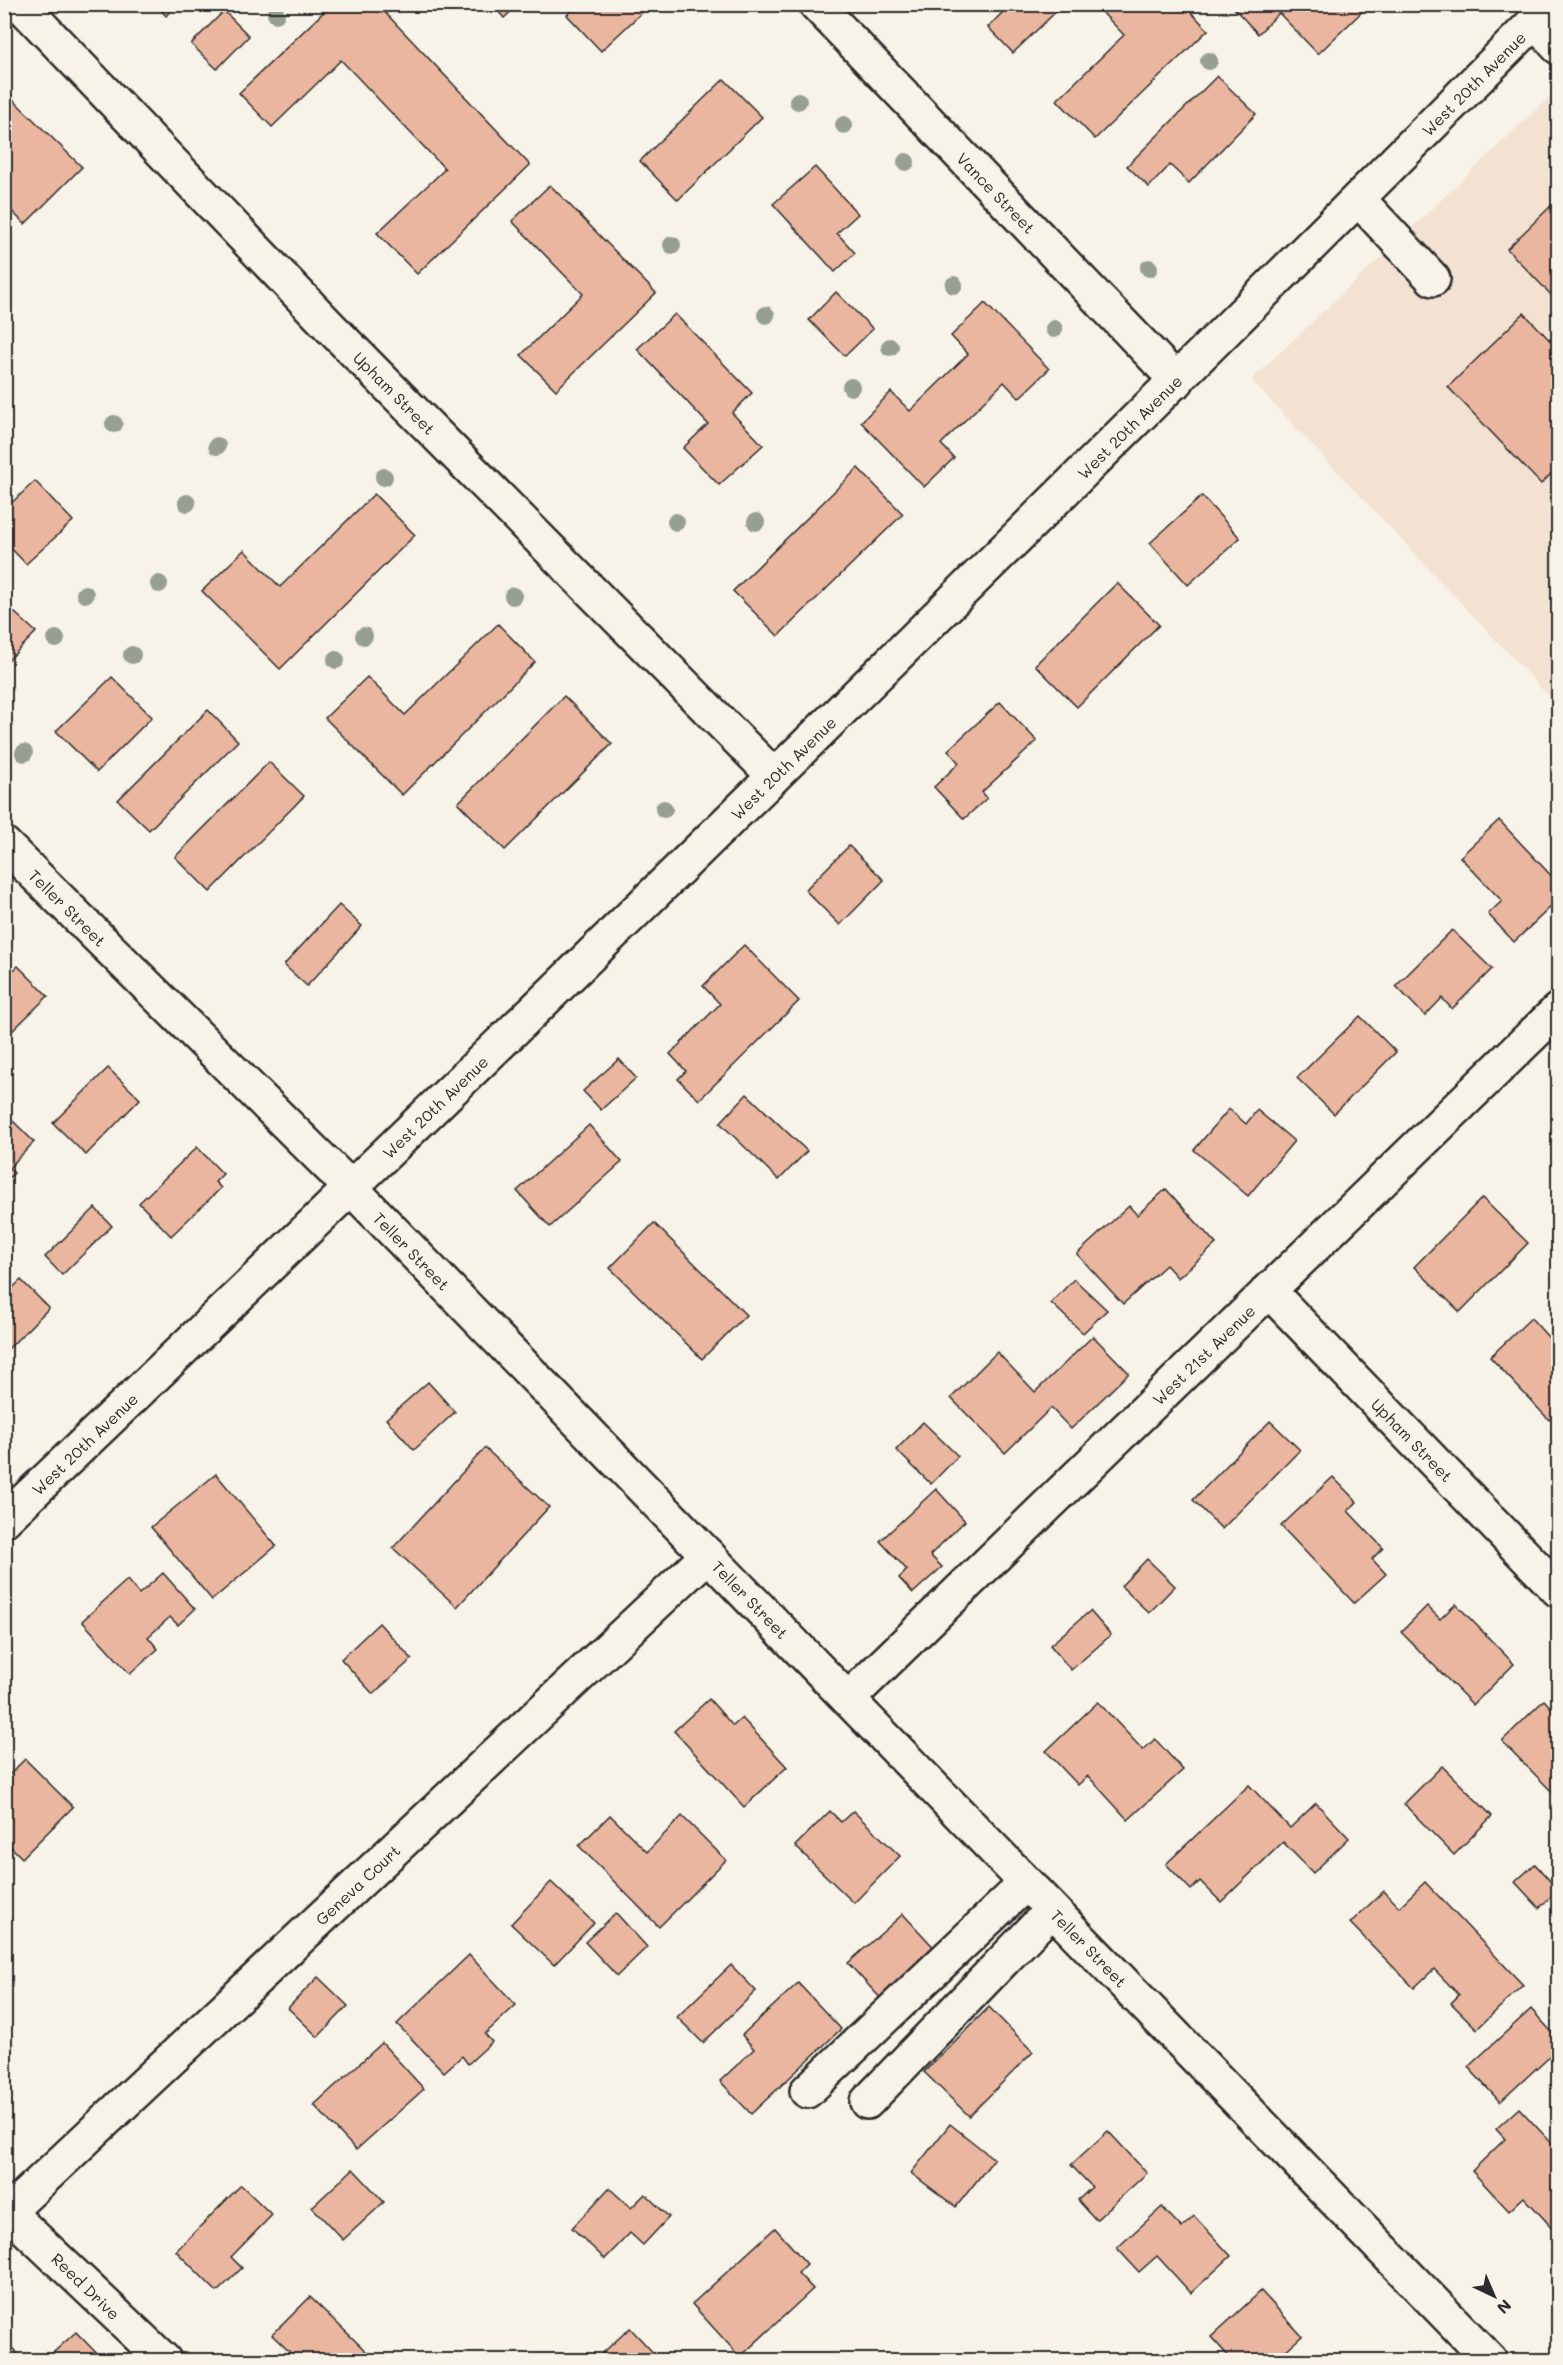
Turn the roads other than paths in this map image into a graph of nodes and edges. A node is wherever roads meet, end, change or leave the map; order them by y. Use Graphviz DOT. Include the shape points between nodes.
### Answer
graph roads {
  1 [pos="20,4"];
  2 [pos="816,4"];
  3 [pos="1544,13"];
  4 [pos="1558,47"];
  5 [pos="1359,200"];
  6 [pos="1433,279"];
  7 [pos="1176,381"];
  8 [pos="774,776"];
  9 [pos="4,844"];
  10 [pos="1558,1010"];
  11 [pos="352,1189"];
  12 [pos="1268,1290"];
  13 [pos="4,1520"];
  14 [pos="708,1555"];
  15 [pos="1558,1590"];
  16 [pos="848,1699"];
  17 [pos="1026,1883"];
  18 [pos="1052,1910"];
  19 [pos="807,2091"];
  20 [pos="867,2102"];
  21 [pos="8,2212"];
  22 [pos="164,2361"];
  23 [pos="1490,2361"];
  1 -- 8 [label="street, Upham Street" via="332,329"];
  2 -- 7 [label="street, Vance Street"];
  3 -- 4 [label="street"];
  3 -- 5 [label="street, West 20th Avenue"];
  5 -- 6 [label="street"];
  5 -- 7 [label="street, West 20th Avenue"];
  7 -- 8 [label="street, West 20th Avenue"];
  8 -- 11 [label="street, West 20th Avenue"];
  9 -- 11 [label="street, Teller Street"];
  10 -- 12 [label="street, West 21st Avenue"];
  11 -- 13 [label="street, West 20th Avenue"];
  11 -- 14 [label="street, Teller Street"];
  12 -- 15 [label="street, Upham Street"];
  12 -- 16 [label="street, West 21st Avenue"];
  14 -- 16 [label="street, Teller Street"];
  14 -- 21 [label="street, Geneva Court"];
  16 -- 17 [label="street, Teller Street"];
  17 -- 18 [label="street, Teller Street"];
  17 -- 19 [label="street"];
  18 -- 20 [label="street"];
  18 -- 23 [label="street, Teller Street"];
  21 -- 22 [label="street, Reed Drive"];
}
